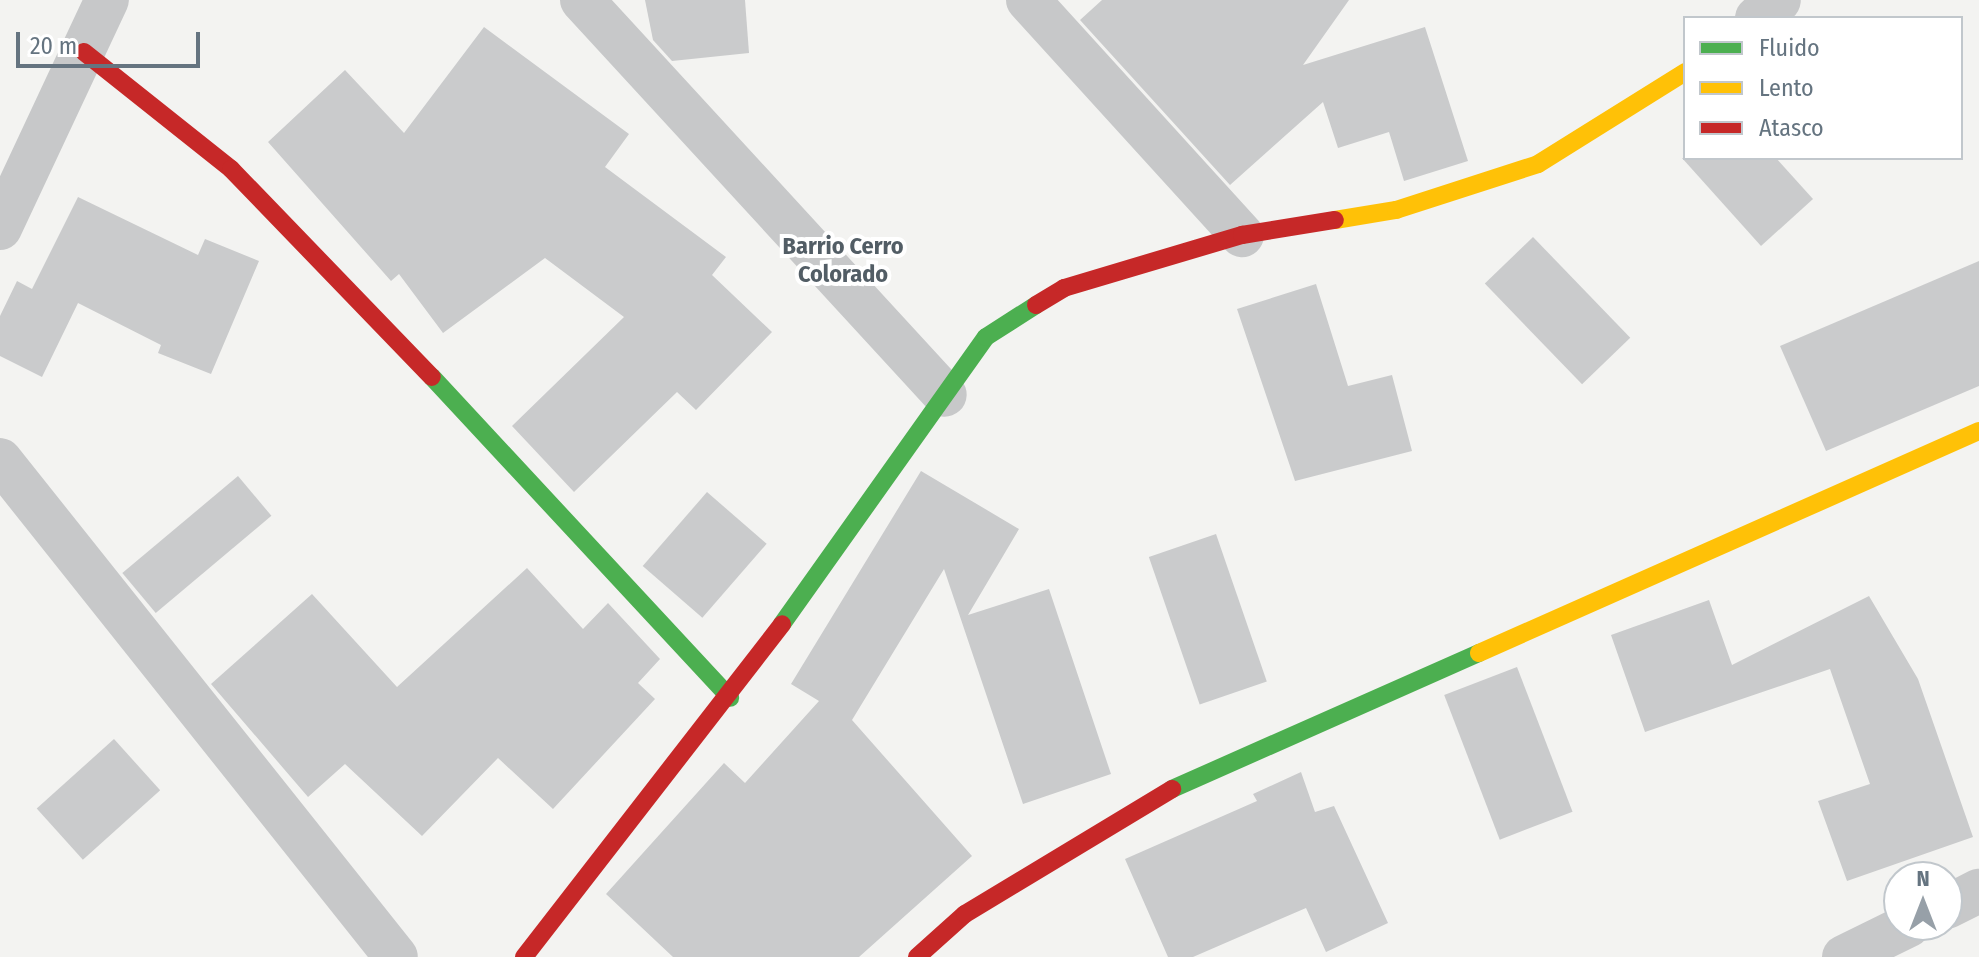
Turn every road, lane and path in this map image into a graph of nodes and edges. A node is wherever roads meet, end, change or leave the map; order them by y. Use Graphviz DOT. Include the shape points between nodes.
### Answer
graph roads {
  1 [pos="107,0"];
  2 [pos="582,0"];
  3 [pos="1028,0"];
  4 [pos="1779,0"];
  5 [pos="1759,16"];
  6 [pos="84,52"];
  7 [pos="1683,73"];
  8 [pos="0,228"];
  9 [pos="1242,235"];
  10 [pos="945,395"];
  11 [pos="1979,431"];
  12 [pos="0,460"];
  13 [pos="730,698"];
  14 [pos="1883,938"];
  15 [pos="396,957"];
  16 [pos="524,957"];
  17 [pos="917,957"];
  18 [pos="1844,957"];
  1 -- 6 [label="street"];
  2 -- 10 [label="street"];
  3 -- 9 [label="street"];
  4 -- 5 [label="street"];
  6 -- 8 [label="street"];
  6 -- 13 [label="street" via="231,169 315,250"];
  7 -- 9 [label="street" via="1538,164 1396,210"];
  9 -- 10 [label="street" via="1064,288 986,337"];
  10 -- 13 [label="street"];
  11 -- 17 [label="street" via="1156,796 965,914"];
  12 -- 15 [label="street"];
  13 -- 16 [label="street"];
  14 -- 18 [label="street"];
}
